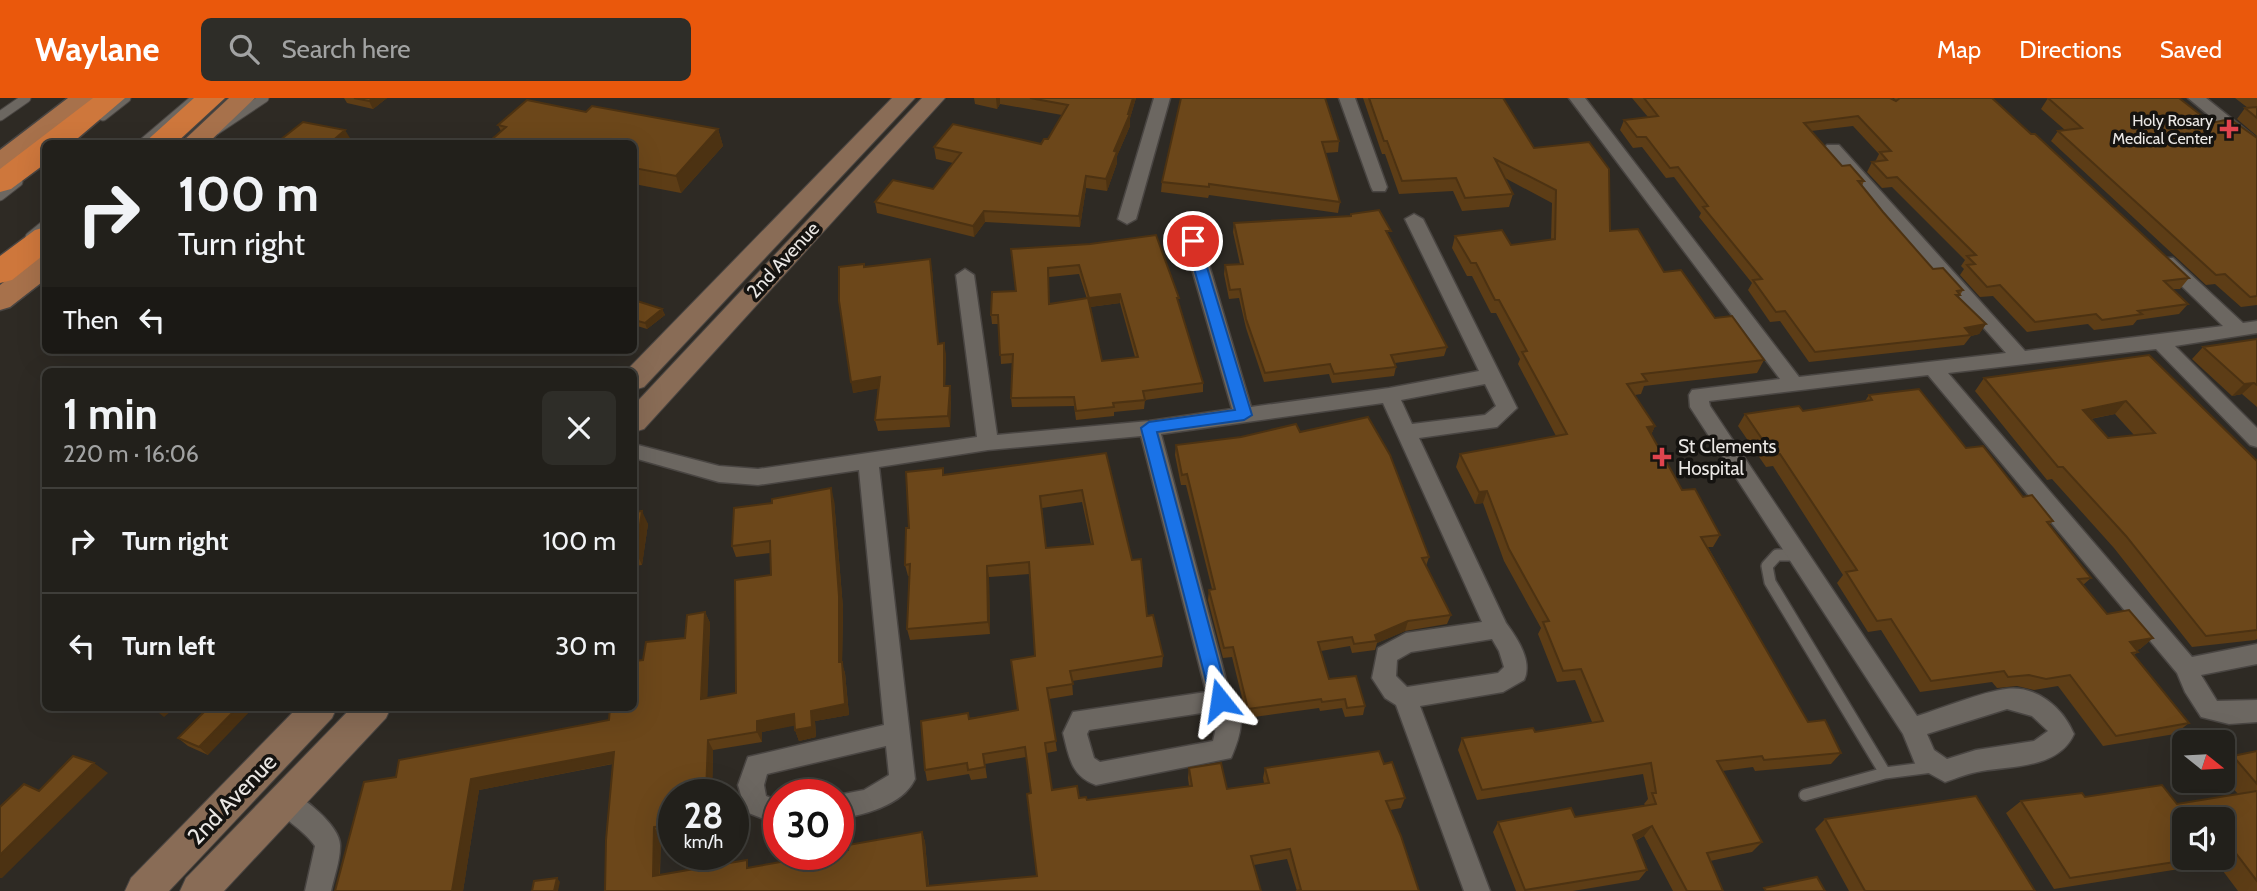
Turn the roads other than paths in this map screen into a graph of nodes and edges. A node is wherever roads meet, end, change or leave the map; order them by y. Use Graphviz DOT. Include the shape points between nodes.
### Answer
graph roads {
  1 [pos="26,98"];
  2 [pos="83,98"];
  3 [pos="111,98"];
  4 [pos="126,98"];
  5 [pos="196,98"];
  6 [pos="211,98"];
  7 [pos="243,98"];
  8 [pos="264,98"];
  9 [pos="904,98"];
  10 [pos="934,98"];
  11 [pos="1162,98"];
  12 [pos="1347,98"];
  13 [pos="1577,98"];
  14 [pos="2196,98"];
  15 [pos="0,116"];
  16 [pos="57,140"];
  17 [pos="73,140"];
  18 [pos="147,140"];
  19 [pos="162,140"];
  20 [pos="196,140"];
  21 [pos="198,140"];
  22 [pos="2257,147"];
  23 [pos="1833,148"];
  24 [pos="42,152"];
  25 [pos="0,163"];
  26 [pos="42,164"];
  27 [pos="0,183"];
  28 [pos="1379,187"];
  29 [pos="0,196"];
  30 [pos="1127,219"];
  31 [pos="1414,219"];
  32 [pos="42,227"];
  33 [pos="42,240"];
  34 [pos="1193,241"];
  35 [pos="2151,247"];
  36 [pos="0,260"];
  37 [pos="42,267"];
  38 [pos="0,272"];
  39 [pos="965,275"];
  40 [pos="0,300"];
  41 [pos="2248,329"];
  42 [pos="2160,342"];
  43 [pos="2019,356"];
  44 [pos="1933,368"];
  45 [pos="1491,376"];
  46 [pos="637,377"];
  47 [pos="1794,384"];
  48 [pos="1389,395"];
  49 [pos="1244,415"];
  50 [pos="637,419"];
  51 [pos="1149,428"];
  52 [pos="1405,432"];
  53 [pos="2257,440"];
  54 [pos="988,443"];
  55 [pos="637,452"];
  56 [pos="868,460"];
  57 [pos="1795,555"];
  58 [pos="1497,629"];
  59 [pos="2257,654"];
  60 [pos="2187,668"];
  61 [pos="1405,698"];
  62 [pos="1220,700"];
  63 [pos="2257,710"];
  64 [pos="316,711"];
  65 [pos="370,711"];
  66 [pos="1912,728"];
  67 [pos="897,733"];
  68 [pos="1934,766"];
  69 [pos="1885,774"];
  70 [pos="1805,795"];
  71 [pos="284,800"];
  72 [pos="854,804"];
  73 [pos="763,807"];
  74 [pos="144,891"];
  75 [pos="199,891"];
  76 [pos="318,891"];
  77 [pos="1477,891"];
  1 -- 15 [label="lane"];
  2 -- 25 [label="main road"];
  3 -- 16 [label="highway"];
  4 -- 17 [label="lane"];
  5 -- 18 [label="lane"];
  6 -- 19 [label="highway"];
  7 -- 20 [label="main road"];
  8 -- 21 [label="lane"];
  9 -- 46 [label="street, 2nd Avenue"];
  10 -- 50 [label="street, 2nd Avenue"];
  11 -- 30 [label="street"];
  12 -- 28 [label="street"];
  13 -- 47 [label="street"];
  14 -- 22 [label="street"];
  23 -- 43 [label="street"];
  24 -- 27 [label="highway"];
  26 -- 29 [label="lane"];
  31 -- 45 [label="street"];
  32 -- 36 [label="lane"];
  33 -- 38 [label="highway"];
  34 -- 49 [label="street"];
  35 -- 41 [label="street"];
  37 -- 40 [label="main road"];
  39 -- 54 [label="street"];
  41 -- 42 [label="street"];
  42 -- 43 [label="street"];
  42 -- 53 [label="street"];
  43 -- 44 [label="street"];
  44 -- 47 [label="street"];
  44 -- 60 [label="street"];
  45 -- 48 [label="street"];
  45 -- 52 [label="street" via="1507,408 1490,422"];
  47 -- 57 [label="street" via="1704,393 1698,400"];
  48 -- 49 [label="street"];
  48 -- 52 [label="street"];
  49 -- 51 [label="street"];
  51 -- 54 [label="street"];
  51 -- 62 [label="street"];
  52 -- 58 [label="street"];
  54 -- 56 [label="street"];
  55 -- 56 [label="street" via="719,474 758,477"];
  56 -- 67 [label="street"];
  57 -- 66 [label="street"];
  57 -- 69 [label="lane" via="1777,555 1767,566 1770,582"];
  58 -- 61 [label="street" via="1515,660 1516,673 1503,682"];
  58 -- 61 [label="street" via="1406,643 1386,654 1384,678"];
  59 -- 60 [label="street"];
  60 -- 63 [label="street" via="2210,710"];
  61 -- 77 [label="street"];
  62 -- 62 [label="street" via="1227,705 1231,721 1222,750 1096,774 1083,764 1075,733 1082,720"];
  64 -- 74 [label="street, 2nd Avenue"];
  65 -- 71 [label="street, 2nd Avenue"];
  66 -- 68 [label="street" via="1925,758"];
  66 -- 68 [label="street" via="2007,699 2042,708 2063,734 2037,752 1979,760 1945,771"];
  67 -- 72 [label="street" via="902,779 891,790"];
  67 -- 73 [label="street" via="757,765 751,785 755,804"];
  68 -- 69 [label="lane"];
  69 -- 70 [label="lane"];
  71 -- 75 [label="street, 2nd Avenue"];
  71 -- 76 [label="street" via="317,827 328,845"];
}
